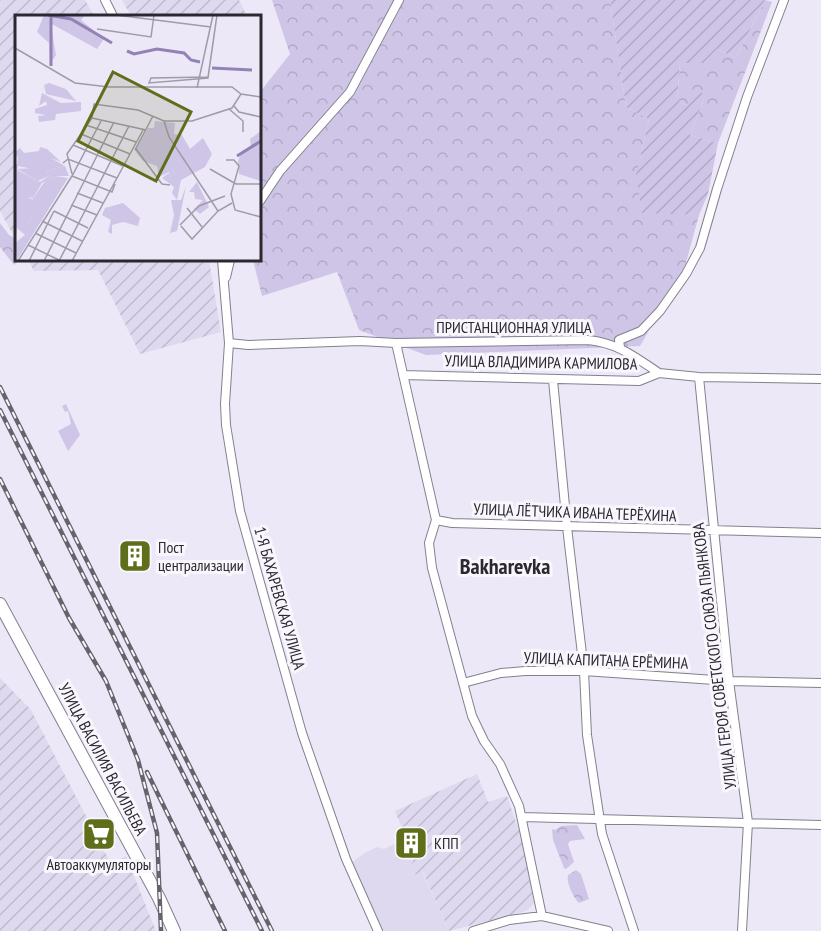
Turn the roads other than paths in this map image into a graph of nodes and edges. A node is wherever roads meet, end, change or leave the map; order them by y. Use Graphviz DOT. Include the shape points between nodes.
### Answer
graph roads {
  1 [pos="105,0"];
  2 [pos="399,0"];
  3 [pos="784,0"];
  4 [pos="112,15"];
  5 [pos="261,200"];
  6 [pos="222,261"];
  7 [pos="230,261"];
  8 [pos="225,283"];
  9 [pos="229,343"];
  10 [pos="396,343"];
  11 [pos="620,347"];
  12 [pos="659,373"];
  13 [pos="404,375"];
  14 [pos="699,377"];
  15 [pos="821,379"];
  16 [pos="554,380"];
  17 [pos="436,520"];
  18 [pos="567,527"];
  19 [pos="714,530"];
  20 [pos="821,533"];
  21 [pos="0,604"];
  22 [pos="584,671"];
  23 [pos="729,681"];
  24 [pos="463,683"];
  25 [pos="821,684"];
  26 [pos="522,817"];
  27 [pos="599,818"];
  28 [pos="748,822"];
  29 [pos="821,825"];
  30 [pos="542,916"];
  31 [pos="174,931"];
  32 [pos="378,931"];
  33 [pos="473,931"];
  34 [pos="608,931"];
  35 [pos="634,931"];
  36 [pos="742,931"];
  1 -- 4 [label="street"];
  2 -- 5 [label="street" via="350,92 280,171"];
  3 -- 11 [label="street" via="747,97 700,248 660,311 642,331 619,340"];
  6 -- 8 [label="street, 1-Я БАХАРЕВСКАЯ УЛИЦА"];
  7 -- 8 [label="street"];
  8 -- 9 [label="street, 1-Я БАХАРЕВСКАЯ УЛИЦА"];
  9 -- 10 [label="street, ПРИСТАНЦИОННАЯ УЛИЦА"];
  9 -- 32 [label="street, 1-Я БАХАРЕВСКАЯ УЛИЦА" via="226,425 246,538 305,743 346,860"];
  10 -- 11 [label="street, ПРИСТАНЦИОННАЯ УЛИЦА" via="588,340"];
  10 -- 13 [label="street"];
  11 -- 12 [label="street"];
  12 -- 14 [label="street, УЛИЦА ВЛАДИМИРА КАРМИЛОВА"];
  12 -- 16 [label="street, УЛИЦА ВЛАДИМИРА КАРМИЛОВА" via="639,381"];
  13 -- 16 [label="street, УЛИЦА ВЛАДИМИРА КАРМИЛОВА"];
  13 -- 17 [label="street"];
  14 -- 15 [label="street, УЛИЦА ВЛАДИМИРА КАРМИЛОВА"];
  14 -- 19 [label="street, УЛИЦА ГЕРОЯ СОВЕТСКОГО СОЮЗА ПЬЯНКОВА"];
  16 -- 18 [label="street"];
  17 -- 18 [label="street, УЛИЦА ЛЁТЧИКА ИВАНА ТЕРЁХИНА"];
  17 -- 24 [label="street" via="430,535 431,560"];
  18 -- 19 [label="street, УЛИЦА ЛЁТЧИКА ИВАНА ТЕРЁХИНА"];
  18 -- 22 [label="street"];
  19 -- 20 [label="street, УЛИЦА ЛЁТЧИКА ИВАНА ТЕРЁХИНА"];
  19 -- 23 [label="street, УЛИЦА ГЕРОЯ СОВЕТСКОГО СОЮЗА ПЬЯНКОВА"];
  21 -- 31 [label="main road, УЛИЦА ВАСИЛИЯ ВАСИЛЬЕВА"];
  22 -- 23 [label="street, УЛИЦА КАПИТАНА ЕРЁМИНА"];
  22 -- 24 [label="street, УЛИЦА КАПИТАНА ЕРЁМИНА" via="511,672"];
  22 -- 27 [label="street" via="586,735"];
  23 -- 25 [label="street, УЛИЦА КАПИТАНА ЕРЁМИНА"];
  23 -- 28 [label="street, УЛИЦА ГЕРОЯ СОВЕТСКОГО СОЮЗА ПЬЯНКОВА"];
  24 -- 26 [label="street" via="475,724 507,776"];
  26 -- 27 [label="street"];
  26 -- 30 [label="street"];
  27 -- 28 [label="street"];
  27 -- 35 [label="street" via="605,849"];
  28 -- 29 [label="street"];
  28 -- 36 [label="street, УЛИЦА ГЕРОЯ СОВЕТСКОГО СОЮЗА ПЬЯНКОВА"];
  30 -- 33 [label="street" via="509,920"];
  30 -- 34 [label="street"];
}
